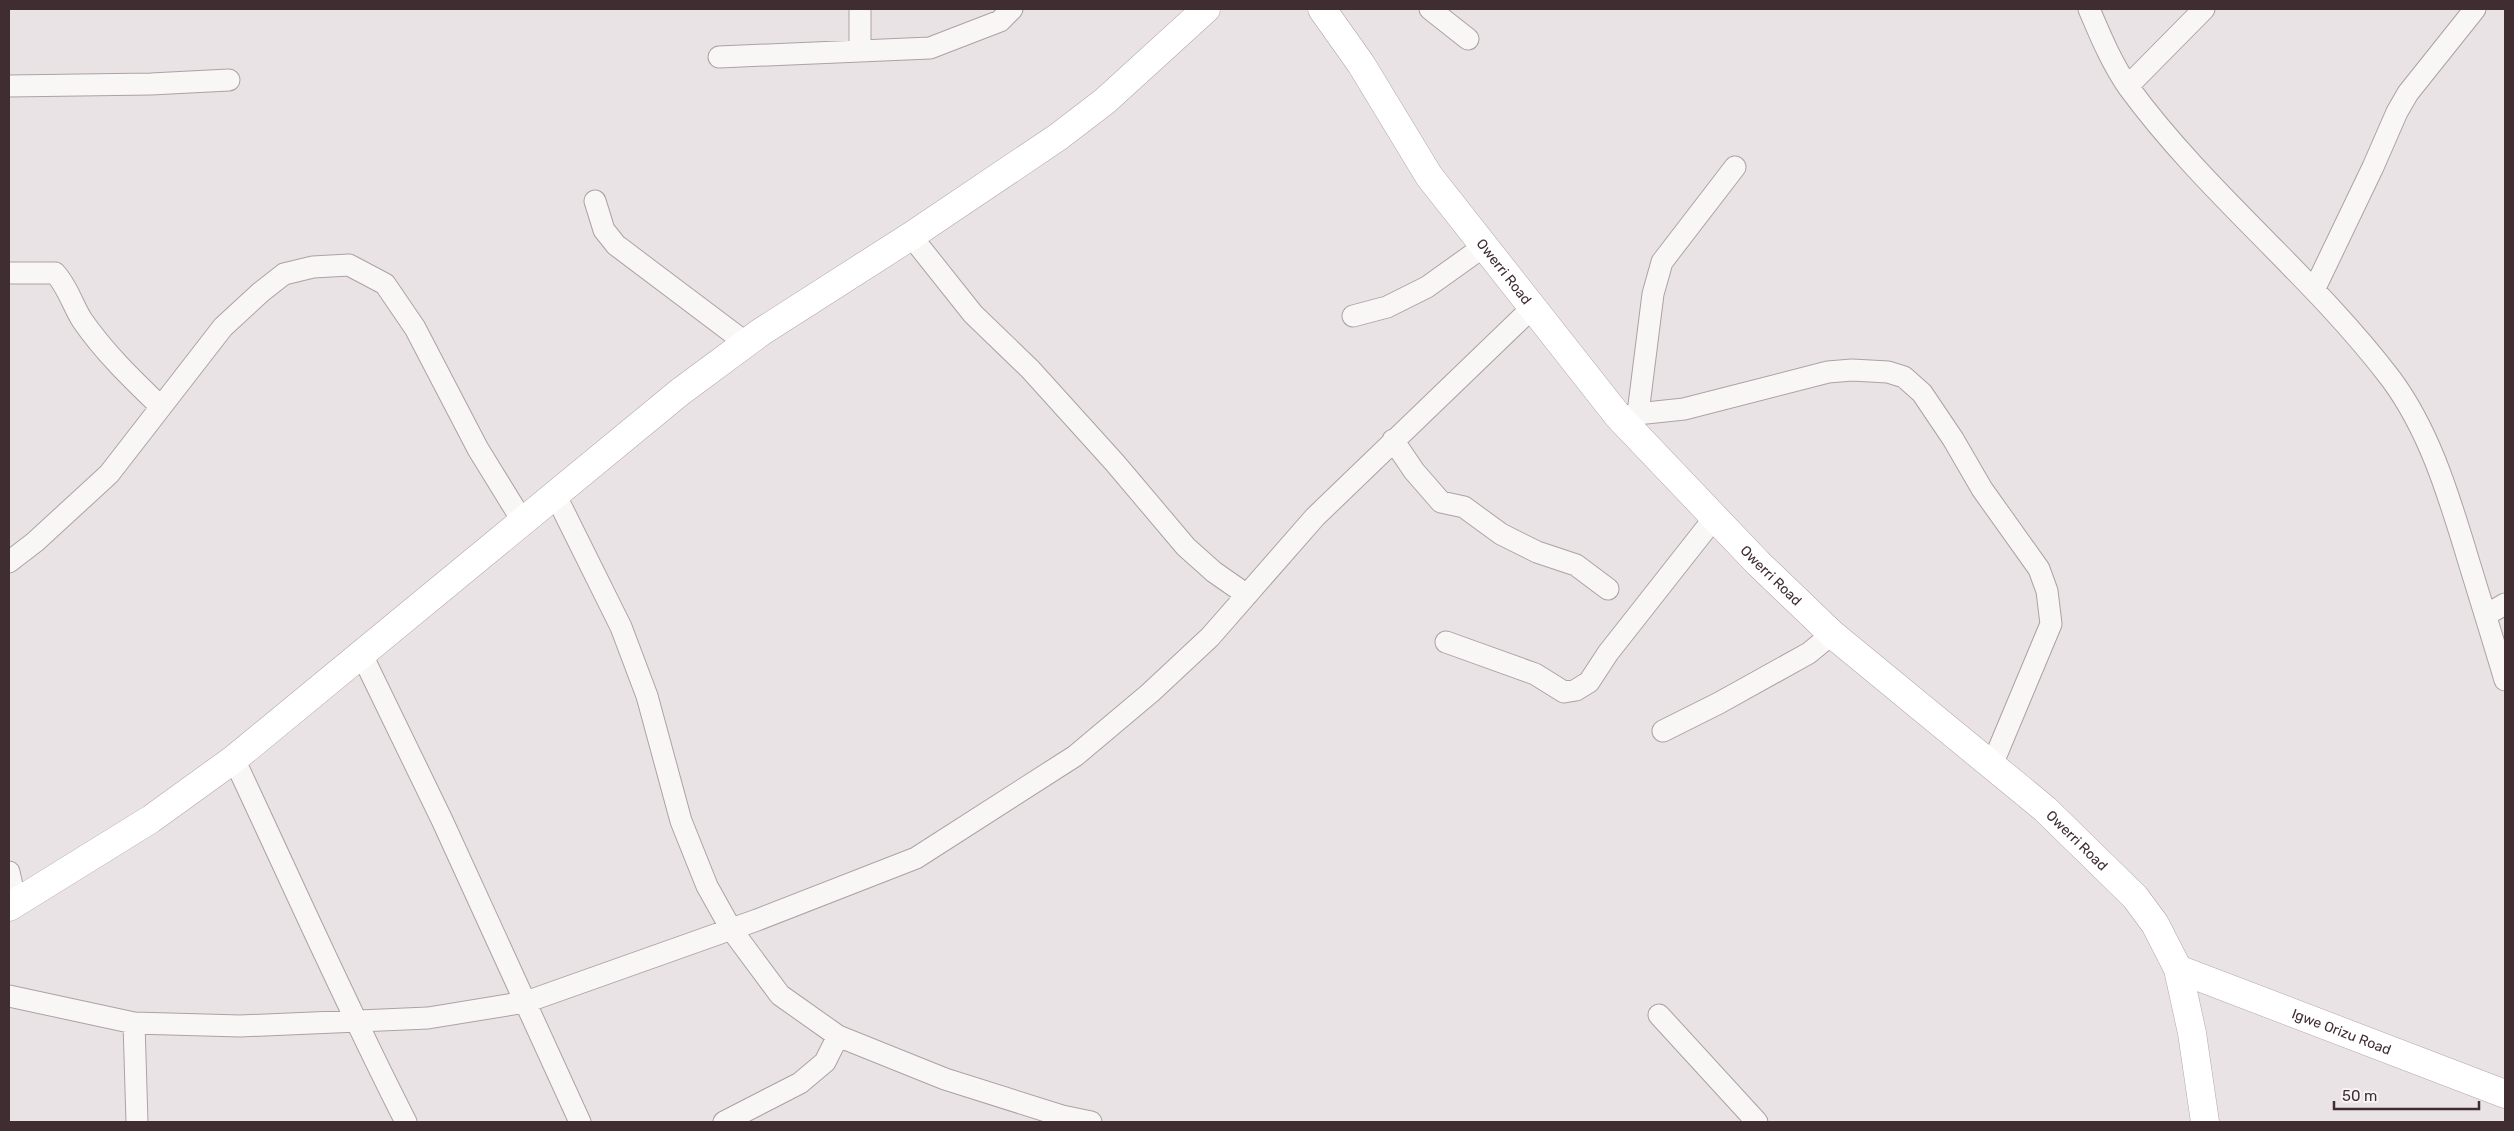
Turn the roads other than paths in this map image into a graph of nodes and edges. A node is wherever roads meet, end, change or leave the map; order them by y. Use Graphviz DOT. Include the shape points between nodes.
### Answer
graph roads {
  1 [pos="860,9"];
  2 [pos="1012,9"];
  3 [pos="1206,9"];
  4 [pos="1322,9"];
  5 [pos="1430,9"];
  6 [pos="2088,9"];
  7 [pos="2204,9"];
  8 [pos="2475,9"];
  9 [pos="1468,39"];
  10 [pos="860,51"];
  11 [pos="719,57"];
  12 [pos="229,80"];
  13 [pos="9,86"];
  14 [pos="2128,86"];
  15 [pos="1735,167"];
  16 [pos="595,201"];
  17 [pos="910,236"];
  18 [pos="1483,247"];
  19 [pos="9,274"];
  20 [pos="2314,290"];
  21 [pos="1532,308"];
  22 [pos="1353,316"];
  23 [pos="746,343"];
  24 [pos="160,406"];
  25 [pos="1628,415"];
  26 [pos="1393,440"];
  27 [pos="556,496"];
  28 [pos="1715,517"];
  29 [pos="523,522"];
  30 [pos="9,562"];
  31 [pos="1608,589"];
  32 [pos="1247,595"];
  33 [pos="2505,604"];
  34 [pos="2486,616"];
  35 [pos="1832,634"];
  36 [pos="1446,642"];
  37 [pos="362,656"];
  38 [pos="2505,680"];
  39 [pos="1663,730"];
  40 [pos="234,759"];
  41 [pos="1992,765"];
  42 [pos="9,872"];
  43 [pos="12,905"];
  44 [pos="731,929"];
  45 [pos="2178,969"];
  46 [pos="9,996"];
  47 [pos="526,1002"];
  48 [pos="1659,1016"];
  49 [pos="354,1020"];
  50 [pos="134,1023"];
  51 [pos="838,1036"];
  52 [pos="2505,1094"];
  53 [pos="1060,1119"];
  54 [pos="136,1122"];
  55 [pos="406,1122"];
  56 [pos="580,1122"];
  57 [pos="724,1122"];
  58 [pos="1092,1122"];
  59 [pos="1757,1122"];
  60 [pos="2205,1122"];
  1 -- 10 [label="street"];
  2 -- 10 [label="street" via="1000,22 930,48"];
  3 -- 17 [label="main road" via="1105,101 1058,137"];
  4 -- 18 [label="main road, Owerri Road" via="1361,64 1429,176"];
  5 -- 9 [label="street"];
  6 -- 14 [label="street"];
  7 -- 14 [label="street"];
  8 -- 20 [label="street" via="2408,93"];
  10 -- 11 [label="street"];
  12 -- 13 [label="street"];
  14 -- 20 [label="street" via="2172,142"];
  15 -- 25 [label="street" via="1662,262"];
  16 -- 23 [label="street" via="604,230 616,245"];
  17 -- 23 [label="main road"];
  17 -- 32 [label="street" via="973,314 1036,376 1186,547"];
  18 -- 21 [label="main road, Owerri Road"];
  18 -- 22 [label="street" via="1427,288 1386,308"];
  19 -- 24 [label="street" via="55,273 66,286 81,318 103,347"];
  20 -- 34 [label="street" via="2392,381 2423,435 2444,479"];
  21 -- 25 [label="main road, Owerri Road"];
  21 -- 26 [label="street"];
  23 -- 27 [label="main road" via="680,392"];
  24 -- 29 [label="street" via="223,327 284,274 349,265 385,284 415,328 478,449"];
  24 -- 30 [label="street" via="109,474"];
  25 -- 28 [label="main road, Owerri Road"];
  25 -- 41 [label="street" via="1684,409 1828,372 1852,370 1888,372 1904,377 1922,393 1982,489 2039,569 2047,591 2051,624"];
  26 -- 31 [label="street" via="1414,471 1442,502 1464,507 1501,534 1576,566"];
  26 -- 32 [label="street" via="1315,517"];
  27 -- 29 [label="main road"];
  27 -- 44 [label="street" via="621,627 647,696 681,821 707,886"];
  28 -- 35 [label="main road, Owerri Road"];
  28 -- 36 [label="street" via="1589,682 1576,690 1564,692 1535,674"];
  29 -- 37 [label="main road"];
  32 -- 44 [label="street" via="1210,637 1075,756 916,858"];
  33 -- 34 [label="street"];
  34 -- 38 [label="street"];
  35 -- 39 [label="street" via="1809,653 1719,704"];
  35 -- 41 [label="main road, Owerri Road"];
  37 -- 40 [label="main road"];
  37 -- 47 [label="street"];
  40 -- 43 [label="main road" via="151,819"];
  40 -- 49 [label="street" via="338,979"];
  41 -- 45 [label="main road, Owerri Road" via="2045,809 2135,897 2155,924"];
  42 -- 43 [label="street"];
  44 -- 47 [label="street"];
  44 -- 51 [label="street" via="780,995"];
  45 -- 52 [label="main road, Igwe Orizu Road"];
  45 -- 60 [label="main road, Owerri Road" via="2192,1033"];
  46 -- 50 [label="street"];
  47 -- 49 [label="street" via="428,1018"];
  47 -- 56 [label="street"];
  48 -- 59 [label="street"];
  49 -- 50 [label="street" via="240,1026"];
  49 -- 55 [label="street"];
  50 -- 54 [label="street"];
  51 -- 53 [label="street" via="945,1079"];
  51 -- 57 [label="street" via="825,1062 800,1083"];
  53 -- 58 [label="street"];
}
